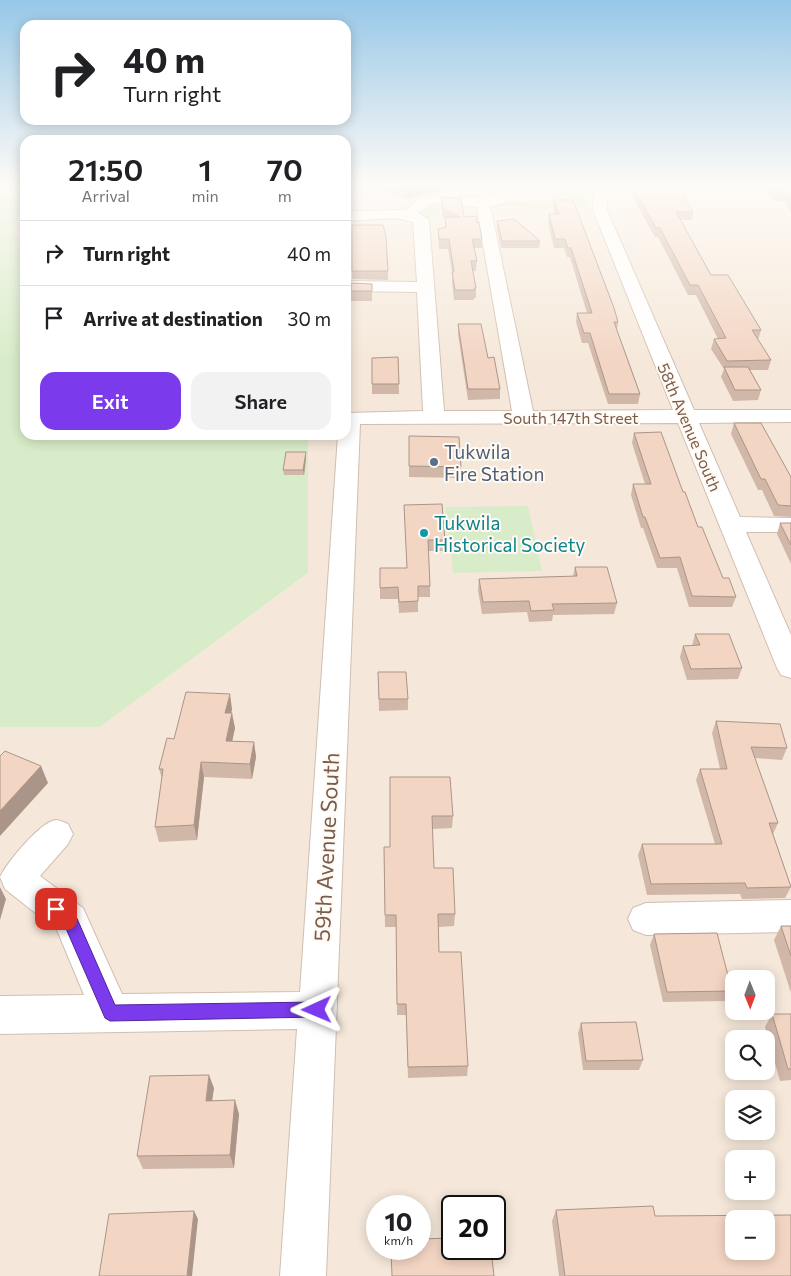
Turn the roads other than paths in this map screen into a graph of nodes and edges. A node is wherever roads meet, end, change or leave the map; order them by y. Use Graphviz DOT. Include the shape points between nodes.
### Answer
graph roads {
  1 [pos="422,244"];
  2 [pos="490,244"];
  3 [pos="614,244"];
  4 [pos="351,286"];
  5 [pos="425,286"];
  6 [pos="791,416"];
  7 [pos="351,417"];
  8 [pos="686,417"];
  9 [pos="434,418"];
  10 [pos="524,418"];
  11 [pos="347,440"];
  12 [pos="731,524"];
  13 [pos="791,525"];
  14 [pos="791,668"];
  15 [pos="56,834"];
  16 [pos="791,916"];
  17 [pos="646,919"];
  18 [pos="317,1010"];
  19 [pos="110,1013"];
  20 [pos="0,1015"];
  21 [pos="303,1276"];
  1 -- 5 [label="street"];
  2 -- 10 [label="street"];
  3 -- 8 [label="street, 58th Avenue South"];
  4 -- 5 [label="street"];
  5 -- 9 [label="street"];
  6 -- 8 [label="street, South 147th Street"];
  7 -- 9 [label="street, South 147th Street"];
  8 -- 10 [label="street, South 147th Street"];
  8 -- 12 [label="street, 58th Avenue South"];
  9 -- 10 [label="street, South 147th Street"];
  11 -- 18 [label="street, 59th Avenue South"];
  12 -- 13 [label="street"];
  12 -- 14 [label="street, 58th Avenue South"];
  15 -- 19 [label="street" via="17,878 70,919"];
  16 -- 17 [label="street"];
  18 -- 19 [label="street"];
  18 -- 21 [label="street, 59th Avenue South"];
  19 -- 20 [label="street"];
}
